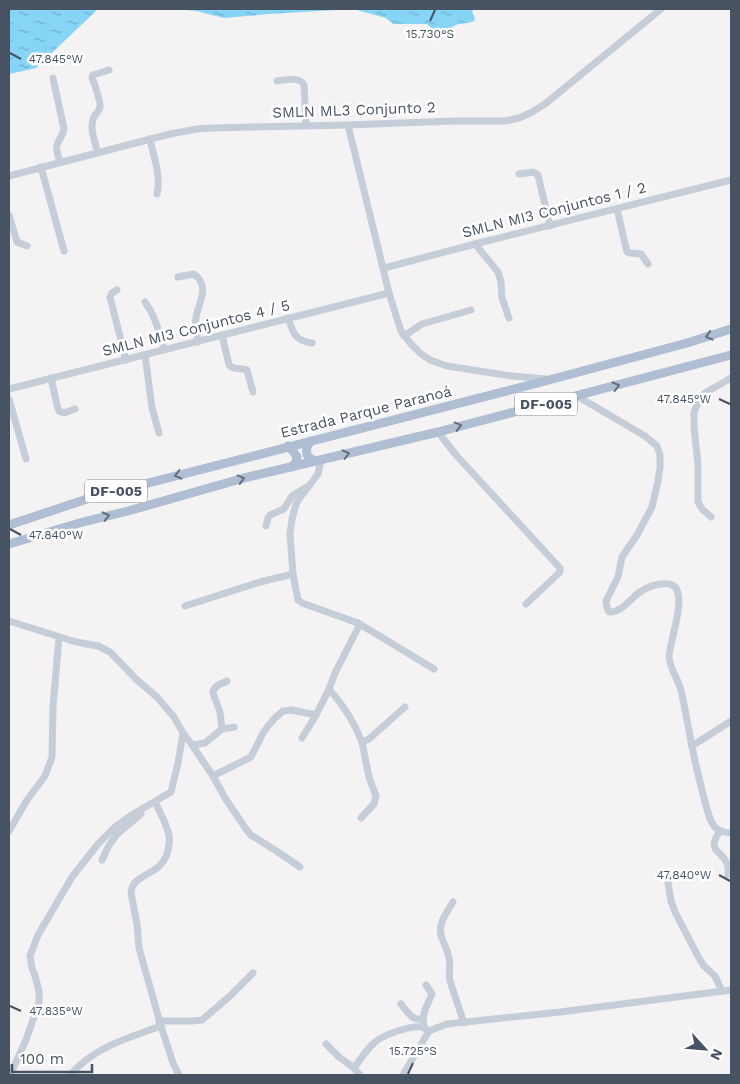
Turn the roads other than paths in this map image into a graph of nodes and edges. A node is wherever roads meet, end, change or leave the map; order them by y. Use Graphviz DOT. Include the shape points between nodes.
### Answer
graph roads {
  1 [pos="661,9"];
  2 [pos="109,70"];
  3 [pos="53,78"];
  4 [pos="276,80"];
  5 [pos="306,125"];
  6 [pos="348,125"];
  7 [pos="150,139"];
  8 [pos="98,152"];
  9 [pos="60,162"];
  10 [pos="41,167"];
  11 [pos="519,174"];
  12 [pos="9,176"];
  13 [pos="731,180"];
  14 [pos="157,194"];
  15 [pos="617,209"];
  16 [pos="9,215"];
  17 [pos="550,226"];
  18 [pos="475,244"];
  19 [pos="27,246"];
  20 [pos="64,251"];
  21 [pos="648,264"];
  22 [pos="384,268"];
  23 [pos="178,277"];
  24 [pos="117,290"];
  25 [pos="389,292"];
  26 [pos="146,302"];
  27 [pos="471,310"];
  28 [pos="288,318"];
  29 [pos="509,318"];
  30 [pos="731,329"];
  31 [pos="222,336"];
  32 [pos="404,336"];
  33 [pos="198,342"];
  34 [pos="312,343"];
  35 [pos="164,350"];
  36 [pos="145,355"];
  37 [pos="731,355"];
  38 [pos="126,360"];
  39 [pos="512,376"];
  40 [pos="51,378"];
  41 [pos="731,378"];
  42 [pos="549,380"];
  43 [pos="9,388"];
  44 [pos="512,388"];
  45 [pos="253,392"];
  46 [pos="577,396"];
  47 [pos="9,399"];
  48 [pos="75,410"];
  49 [pos="438,432"];
  50 [pos="159,433"];
  51 [pos="310,440"];
  52 [pos="288,446"];
  53 [pos="26,459"];
  54 [pos="318,461"];
  55 [pos="292,467"];
  56 [pos="310,485"];
  57 [pos="711,517"];
  58 [pos="9,525"];
  59 [pos="266,526"];
  60 [pos="9,544"];
  61 [pos="293,574"];
  62 [pos="526,604"];
  63 [pos="185,606"];
  64 [pos="9,620"];
  65 [pos="358,623"];
  66 [pos="59,637"];
  67 [pos="434,669"];
  68 [pos="227,681"];
  69 [pos="329,689"];
  70 [pos="405,707"];
  71 [pos="316,715"];
  72 [pos="731,721"];
  73 [pos="234,727"];
  74 [pos="222,729"];
  75 [pos="183,733"];
  76 [pos="302,738"];
  77 [pos="362,742"];
  78 [pos="193,745"];
  79 [pos="692,746"];
  80 [pos="213,776"];
  81 [pos="155,802"];
  82 [pos="146,808"];
  83 [pos="360,818"];
  84 [pos="9,831"];
  85 [pos="720,831"];
  86 [pos="731,833"];
  87 [pos="102,860"];
  88 [pos="300,867"];
  89 [pos="728,875"];
  90 [pos="667,876"];
  91 [pos="453,902"];
  92 [pos="253,973"];
  93 [pos="426,985"];
  94 [pos="731,990"];
  95 [pos="722,991"];
  96 [pos="401,1004"];
  97 [pos="423,1019"];
  98 [pos="160,1023"];
  99 [pos="464,1023"];
  100 [pos="427,1029"];
  101 [pos="326,1044"];
  102 [pos="354,1068"];
  103 [pos="10,1075"];
  104 [pos="70,1075"];
  105 [pos="179,1075"];
  106 [pos="360,1075"];
  107 [pos="403,1075"];
  1 -- 6 [label="street, SMLN ML3 Conjunto 2" via="545,104 519,118"];
  2 -- 8 [label="street" via="92,76 100,105 92,124"];
  3 -- 9 [label="street" via="64,129 56,147"];
  4 -- 5 [label="street" via="299,79 303,82"];
  5 -- 6 [label="street, SMLN ML3 Conjunto 2"];
  5 -- 7 [label="street, SMLN ML3 Conjunto 2" via="197,129"];
  6 -- 22 [label="street"];
  7 -- 8 [label="street, SMLN ML3 Conjunto 2"];
  7 -- 14 [label="street" via="158,176"];
  8 -- 9 [label="street, SMLN ML3 Conjunto 2"];
  9 -- 10 [label="street, SMLN ML3 Conjunto 2"];
  10 -- 12 [label="street, SMLN ML3 Conjunto 2"];
  10 -- 20 [label="street"];
  11 -- 17 [label="street" via="538,174"];
  13 -- 15 [label="street, SMLN MI3 Conjuntos 1 / 2"];
  15 -- 17 [label="street, SMLN MI3 Conjuntos 1 / 2"];
  15 -- 21 [label="street" via="627,252 641,254"];
  16 -- 19 [label="street" via="17,242"];
  17 -- 18 [label="street, SMLN MI3 Conjuntos 1 / 2"];
  18 -- 22 [label="street, SMLN MI3 Conjuntos 1 / 2"];
  18 -- 29 [label="street" via="498,272"];
  22 -- 25 [label="street"];
  23 -- 33 [label="street" via="194,274 202,287 195,318"];
  24 -- 38 [label="street" via="110,297"];
  25 -- 28 [label="street, SMLN MI3 Conjuntos 4 / 5"];
  25 -- 32 [label="street"];
  26 -- 35 [label="street" via="158,326"];
  27 -- 32 [label="street" via="422,324"];
  28 -- 31 [label="street, SMLN MI3 Conjuntos 4 / 5"];
  28 -- 34 [label="street" via="296,338"];
  30 -- 42 [label="main road, Estrada Parque Paranoá / DF-005, one-way"];
  31 -- 33 [label="street, SMLN MI3 Conjuntos 4 / 5"];
  31 -- 45 [label="street" via="229,365 247,370"];
  32 -- 39 [label="street" via="420,353 439,364"];
  33 -- 35 [label="street, SMLN MI3 Conjuntos 4 / 5"];
  35 -- 36 [label="street, SMLN MI3 Conjuntos 4 / 5"];
  36 -- 38 [label="street, SMLN MI3 Conjuntos 4 / 5"];
  36 -- 50 [label="street"];
  46 -- 37 [label="main road, DF-005, one-way"];
  38 -- 40 [label="street, SMLN MI3 Conjuntos 4 / 5"];
  39 -- 42 [label="street"];
  39 -- 44 [label="street"];
  40 -- 43 [label="street, SMLN MI3 Conjuntos 4 / 5"];
  40 -- 48 [label="street" via="59,411"];
  41 -- 57 [label="street" via="705,393 694,412 698,502"];
  42 -- 44 [label="main road, Estrada Parque Paranoá / DF-005"];
  44 -- 51 [label="main road, Estrada Parque Paranoá / DF-005"];
  49 -- 46 [label="main road, DF-005, one-way"];
  46 -- 79 [label="street" via="646,436 659,450 660,468 652,507 623,554 618,577 606,604 609,612 614,612 656,584 670,584 678,590 679,607 670,658 681,691"];
  47 -- 53 [label="street"];
  54 -- 49 [label="main road, DF-005, one-way"];
  49 -- 62 [label="street" via="560,568 560,572"];
  51 -- 52 [label="main road, Estrada Parque Paranoá / DF-005"];
  51 -- 54 [label="main road" via="306,454"];
  52 -- 55 [label="main road" via="297,457"];
  52 -- 58 [label="main road, Estrada Parque Paranoá / DF-005, one-way" via="90,498"];
  54 -- 55 [label="main road, DF-005"];
  54 -- 56 [label="street" via="318,474"];
  60 -- 55 [label="main road, DF-005, one-way"];
  56 -- 59 [label="street" via="292,496 284,509 270,516"];
  56 -- 61 [label="street" via="296,504 292,519"];
  61 -- 63 [label="street"];
  61 -- 65 [label="street" via="300,602"];
  64 -- 66 [label="street"];
  65 -- 67 [label="street"];
  65 -- 69 [label="street"];
  66 -- 75 [label="street" via="110,652 157,697"];
  66 -- 84 [label="street" via="52,757 45,776"];
  68 -- 74 [label="street" via="213,690"];
  69 -- 71 [label="street"];
  69 -- 77 [label="street" via="348,712"];
  70 -- 77 [label="street"];
  71 -- 76 [label="street"];
  71 -- 80 [label="street" via="283,711 263,733 251,757"];
  72 -- 79 [label="street"];
  73 -- 74 [label="street"];
  74 -- 78 [label="street" via="205,742"];
  75 -- 78 [label="street"];
  75 -- 81 [label="street" via="173,790"];
  77 -- 83 [label="street" via="376,796 374,804"];
  78 -- 80 [label="street"];
  79 -- 85 [label="street" via="708,815"];
  80 -- 88 [label="street" via="251,835"];
  81 -- 82 [label="street"];
  81 -- 98 [label="street" via="169,836 168,852 159,867 135,882 131,893 139,948"];
  82 -- 87 [label="street" via="117,834"];
  82 -- 103 [label="street" via="115,827 89,855 72,877 38,935 30,956 39,1002"];
  85 -- 86 [label="street"];
  85 -- 89 [label="street" via="714,843 728,865"];
  90 -- 95 [label="street" via="675,912 700,960 715,976"];
  91 -- 99 [label="street" via="440,929 449,958 448,976"];
  92 -- 98 [label="street" via="202,1020"];
  93 -- 97 [label="street" via="432,994 424,1008"];
  94 -- 95 [label="street"];
  95 -- 99 [label="street"];
  96 -- 97 [label="street" via="415,1020"];
  97 -- 100 [label="street"];
  98 -- 104 [label="street" via="103,1048"];
  98 -- 105 [label="street"];
  99 -- 100 [label="street"];
  100 -- 102 [label="street" via="407,1028 378,1040"];
  100 -- 107 [label="street"];
  101 -- 102 [label="street"];
  102 -- 106 [label="street"];
}
